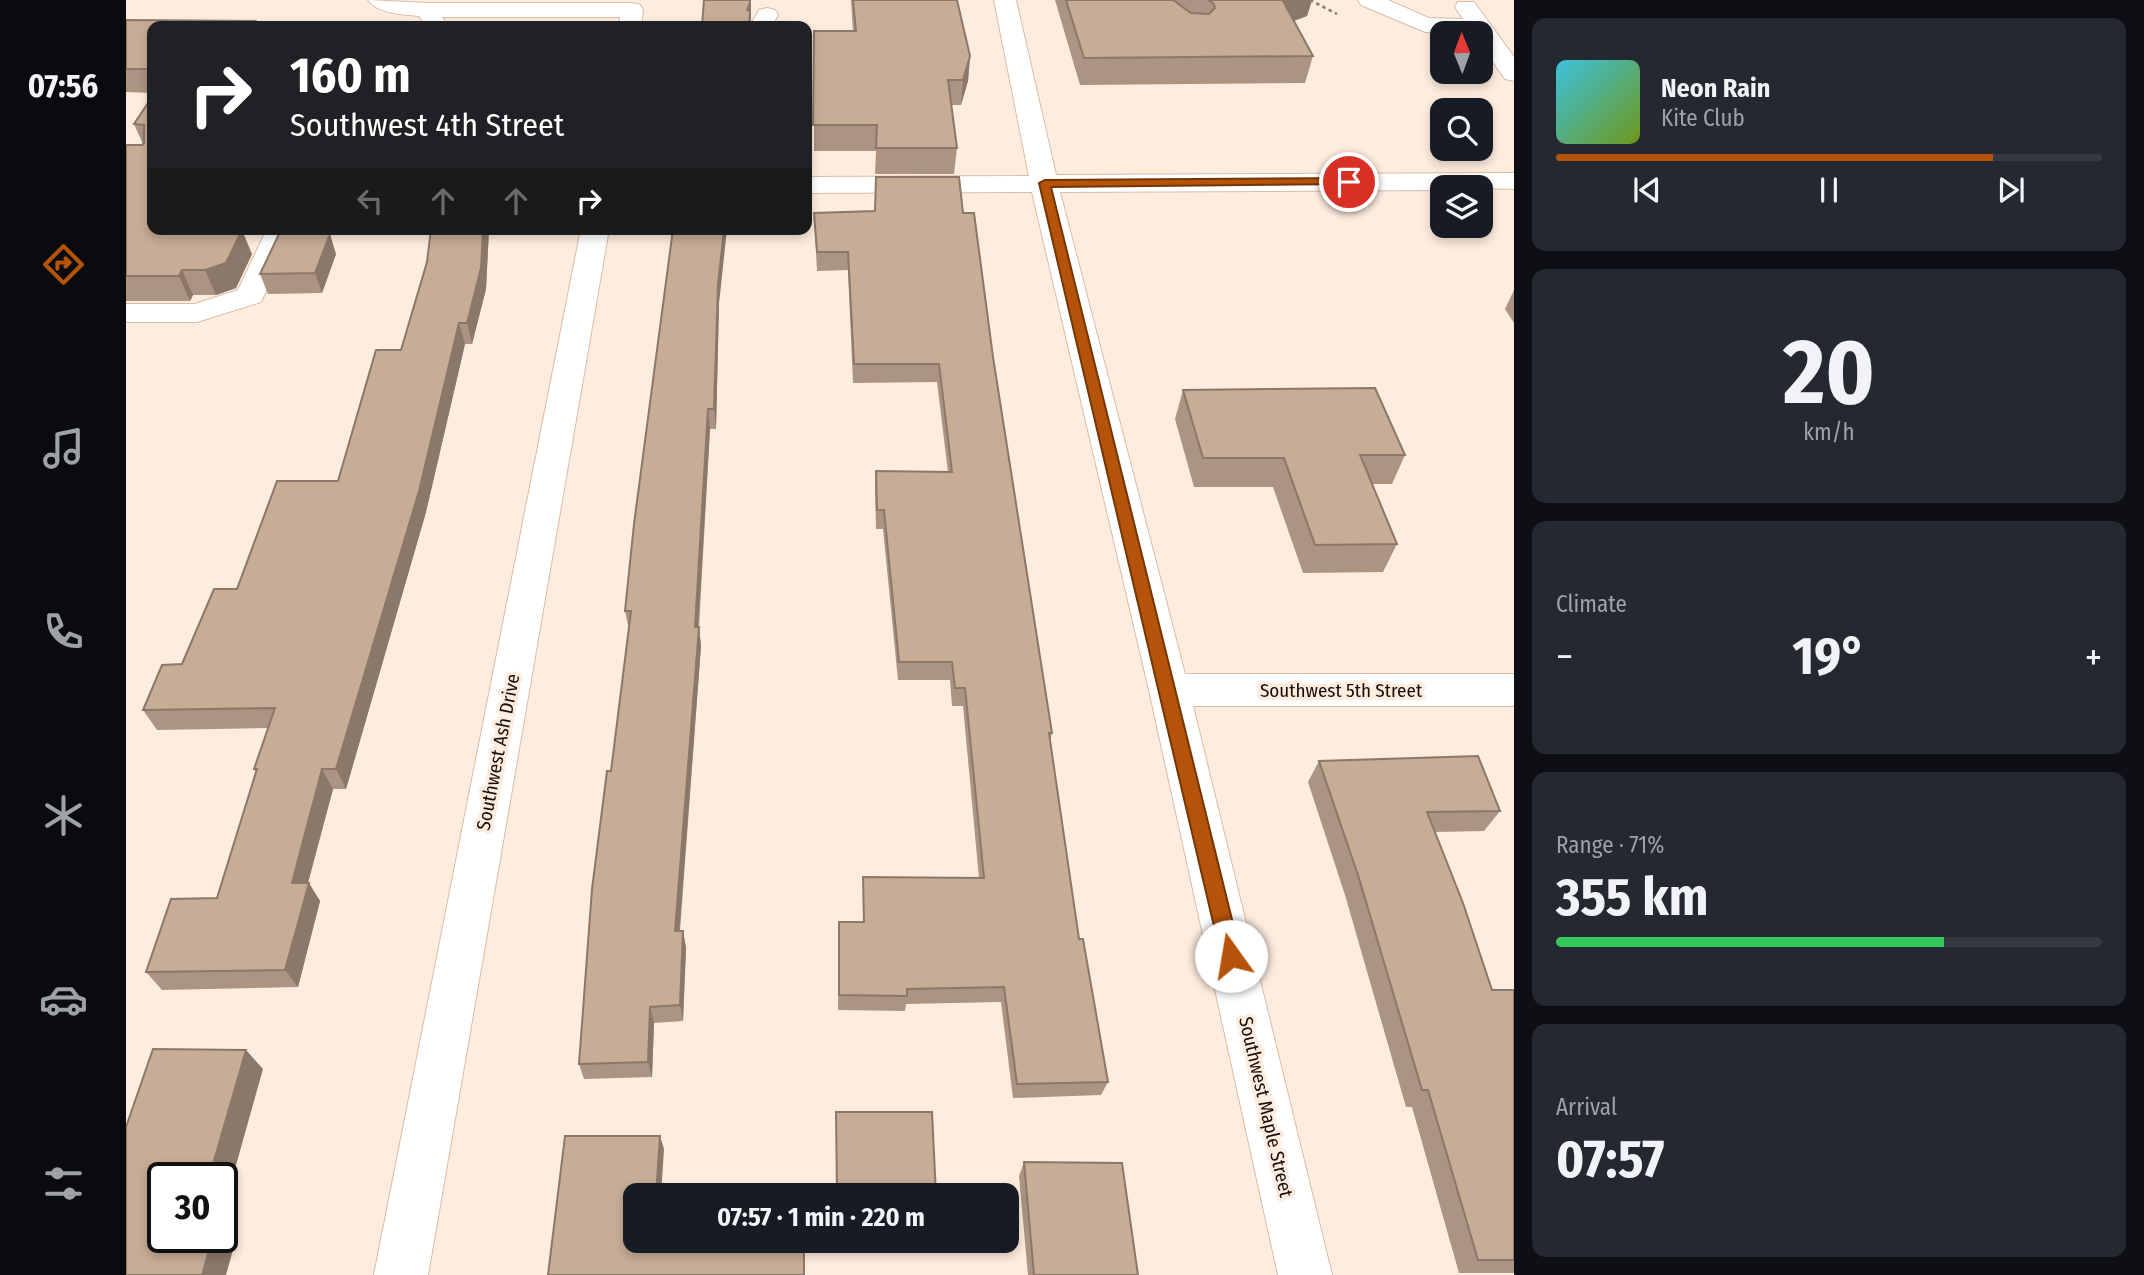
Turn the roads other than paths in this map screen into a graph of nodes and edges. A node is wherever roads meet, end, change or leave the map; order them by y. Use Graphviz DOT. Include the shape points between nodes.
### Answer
graph roads {
  1 [pos="379,0"];
  2 [pos="1005,0"];
  3 [pos="1369,0"];
  4 [pos="1460,0"];
  5 [pos="431,18"];
  6 [pos="631,21"];
  7 [pos="1476,21"];
  8 [pos="1430,25"];
  9 [pos="1493,45"];
  10 [pos="1514,74"];
  11 [pos="1514,181"];
  12 [pos="1045,183"];
  13 [pos="812,186"];
  14 [pos="278,235"];
  15 [pos="594,235"];
  16 [pos="126,313"];
  17 [pos="1169,690"];
  18 [pos="1514,690"];
  19 [pos="401,1275"];
  20 [pos="1305,1275"];
  1 -- 5 [label="street"];
  2 -- 12 [label="street, Southwest Maple Street"];
  3 -- 8 [label="street"];
  4 -- 7 [label="street"];
  5 -- 6 [label="street" via="632,10"];
  9 -- 10 [label="street"];
  11 -- 12 [label="street"];
  12 -- 13 [label="street"];
  12 -- 17 [label="street, Southwest Maple Street"];
  14 -- 16 [label="street" via="250,296 197,313"];
  15 -- 19 [label="street, Southwest Ash Drive"];
  17 -- 18 [label="street, Southwest 5th Street"];
  17 -- 20 [label="street, Southwest Maple Street"];
}
